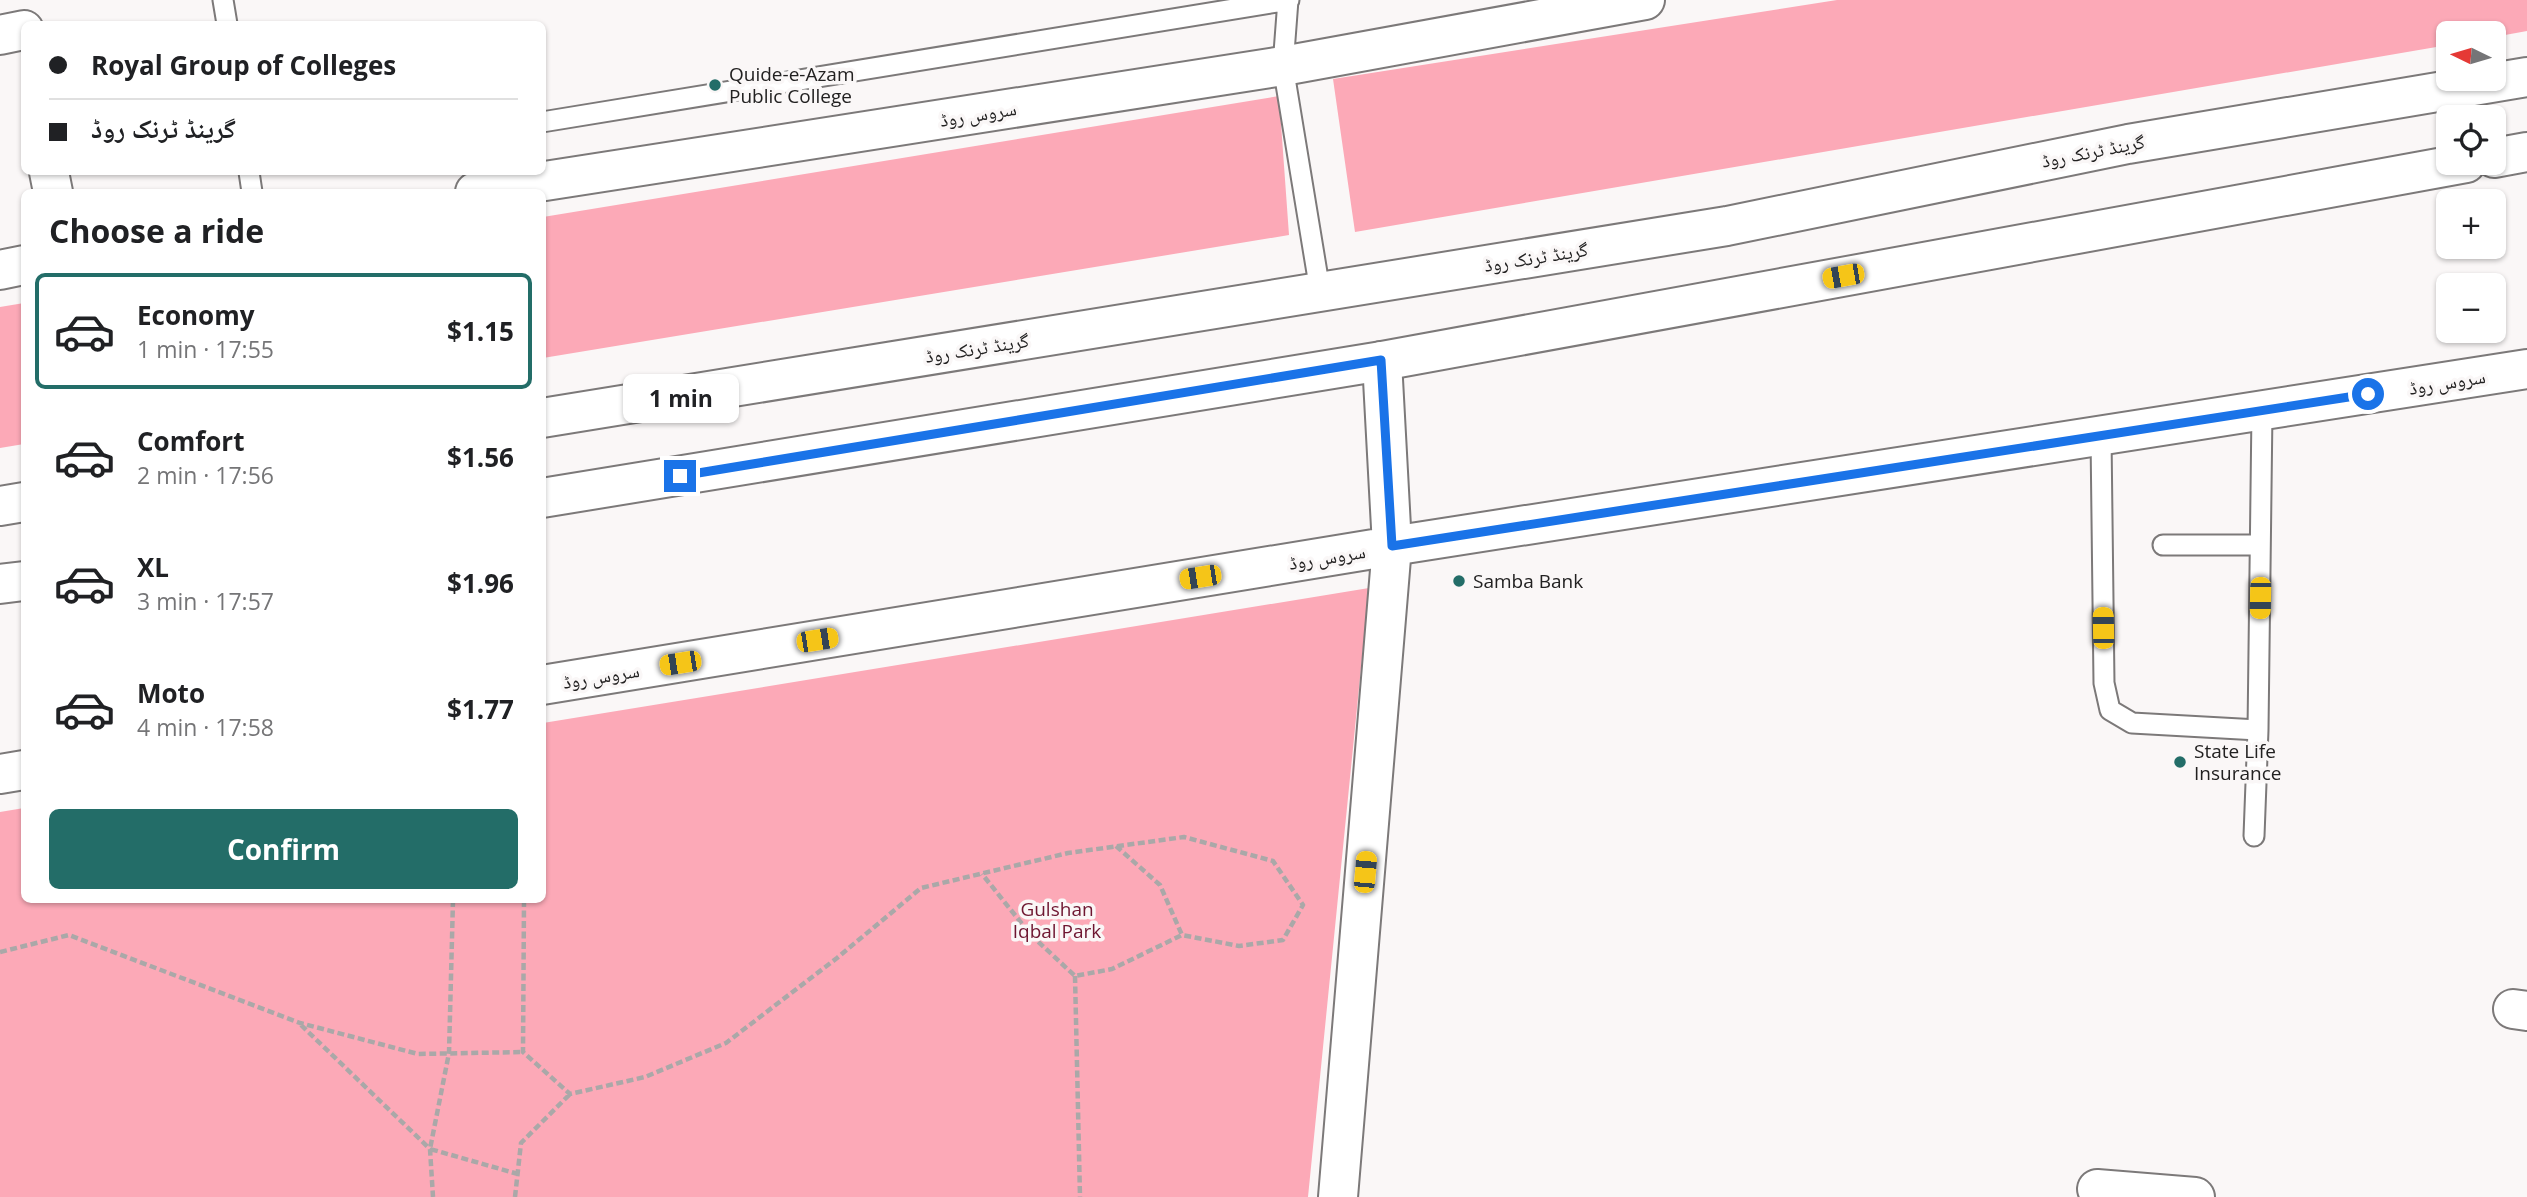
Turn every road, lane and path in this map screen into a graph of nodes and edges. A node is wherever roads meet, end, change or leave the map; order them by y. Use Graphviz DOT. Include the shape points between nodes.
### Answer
graph roads {
  1 [pos="22,0"];
  2 [pos="223,0"];
  3 [pos="1289,0"];
  4 [pos="1645,0"];
  5 [pos="26,21"];
  6 [pos="226,21"];
  7 [pos="21,31"];
  8 [pos="0,35"];
  9 [pos="1283,66"];
  10 [pos="2527,77"];
  11 [pos="546,121"];
  12 [pos="2527,152"];
  13 [pos="2506,156"];
  14 [pos="2436,168"];
  15 [pos="494,189"];
  16 [pos="21,266"];
  17 [pos="0,270"];
  18 [pos="1320,292"];
  19 [pos="1381,360"];
  20 [pos="2527,369"];
  21 [pos="2262,411"];
  22 [pos="546,417"];
  23 [pos="2101,436"];
  24 [pos="546,497"];
  25 [pos="21,502"];
  26 [pos="0,506"];
  27 [pos="2163,545"];
  28 [pos="2260,545"];
  29 [pos="1392,546"];
  30 [pos="21,581"];
  31 [pos="0,584"];
  32 [pos="546,684"];
  33 [pos="2258,730"];
  34 [pos="21,770"];
  35 [pos="0,774"];
  36 [pos="2254,836"];
  37 [pos="1116,846"];
  38 [pos="982,874"];
  39 [pos="453,903"];
  40 [pos="524,903"];
  41 [pos="1182,935"];
  42 [pos="0,952"];
  43 [pos="1075,976"];
  44 [pos="300,1023"];
  45 [pos="523,1052"];
  46 [pos="449,1053"];
  47 [pos="570,1094"];
  48 [pos="430,1149"];
  49 [pos="518,1174"];
  50 [pos="2098,1189"];
  51 [pos="433,1197"];
  52 [pos="515,1197"];
  53 [pos="1080,1197"];
  54 [pos="1338,1197"];
  55 [pos="2195,1197"];
  1 -- 5 [label="main road"];
  2 -- 6 [label="lane"];
  3 -- 9 [label="lane"];
  3 -- 11 [label="lane"];
  4 -- 9 [label="main road, سروس روڈ"];
  7 -- 8 [label="main road"];
  9 -- 15 [label="main road, سروس روڈ"];
  9 -- 18 [label="lane"];
  10 -- 18 [label="main road, گرینڈ ٹرنک روڈ" via="2128,144 1727,226"];
  12 -- 13 [label="main road"];
  14 -- 19 [label="main road"];
  16 -- 17 [label="main road"];
  18 -- 22 [label="main road, گرینڈ ٹرنک روڈ"];
  19 -- 24 [label="main road"];
  19 -- 29 [label="main road"];
  20 -- 21 [label="main road, سروس روڈ"];
  21 -- 23 [label="main road, سروس روڈ"];
  21 -- 28 [label="lane"];
  23 -- 29 [label="main road, سروس روڈ"];
  23 -- 33 [label="lane" via="2104,683 2110,710 2132,723"];
  25 -- 26 [label="main road"];
  27 -- 28 [label="lane"];
  28 -- 33 [label="lane"];
  29 -- 32 [label="main road, سروس روڈ"];
  29 -- 54 [label="main road"];
  30 -- 31 [label="main road"];
  33 -- 36 [label="lane"];
  34 -- 35 [label="main road"];
  37 -- 38 [label="path"];
  37 -- 41 [label="path" via="1160,885"];
  37 -- 41 [label="path" via="1184,836 1273,861 1303,905 1283,940 1239,946"];
  38 -- 43 [label="path" via="1031,934"];
  38 -- 47 [label="path" via="920,888 726,1043 645,1077"];
  39 -- 46 [label="path"];
  40 -- 45 [label="path"];
  41 -- 43 [label="path" via="1112,969"];
  42 -- 44 [label="path" via="69,935"];
  43 -- 53 [label="path"];
  44 -- 46 [label="path" via="418,1054"];
  44 -- 48 [label="path"];
  45 -- 46 [label="path"];
  45 -- 47 [label="path"];
  46 -- 48 [label="path"];
  47 -- 49 [label="path" via="521,1143"];
  48 -- 49 [label="path"];
  48 -- 51 [label="path"];
  49 -- 52 [label="path"];
  50 -- 55 [label="main road"];
}
